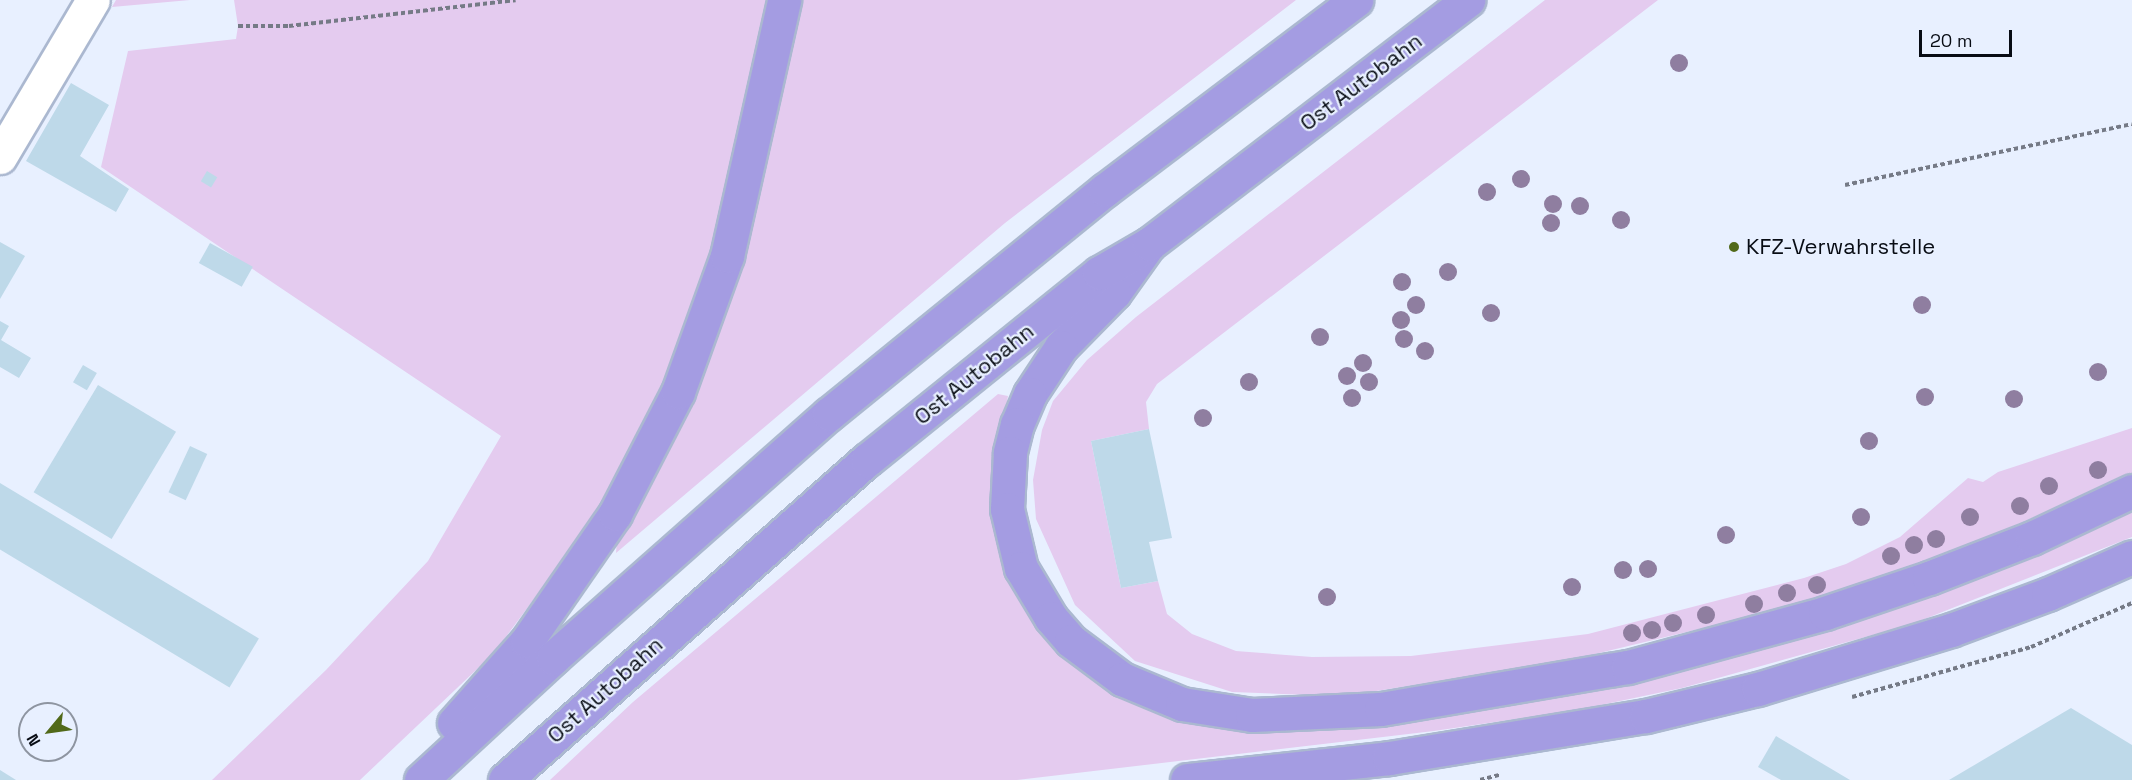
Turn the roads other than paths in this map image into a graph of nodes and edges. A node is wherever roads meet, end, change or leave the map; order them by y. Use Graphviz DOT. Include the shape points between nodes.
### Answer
graph roads {
  1 [pos="93,0"];
  2 [pos="784,0"];
  3 [pos="1356,0"];
  4 [pos="1468,0"];
  5 [pos="0,157"];
  6 [pos="1149,244"];
  7 [pos="2132,491"];
  8 [pos="2132,557"];
  9 [pos="406,780"];
  10 [pos="421,780"];
  11 [pos="505,780"];
  12 [pos="1187,780"];
  1 -- 5 [label="street"];
  2 -- 9 [label="highway" via="727,256 678,392 615,514 527,641"];
  3 -- 10 [label="highway" via="1105,190 829,414"];
  4 -- 6 [label="highway, Ost Autobahn"];
  6 -- 7 [label="highway" via="1114,293 1061,347 1030,394 1010,453 1007,509 1021,568 1051,618 1071,641 1122,679 1182,704 1252,715 1381,709 1628,667 1825,613 1929,578 2032,538"];
  6 -- 11 [label="highway, Ost Autobahn" via="1099,273 867,460"];
  8 -- 12 [label="highway" via="1952,630 1768,686 1647,716 1389,758"];
}
